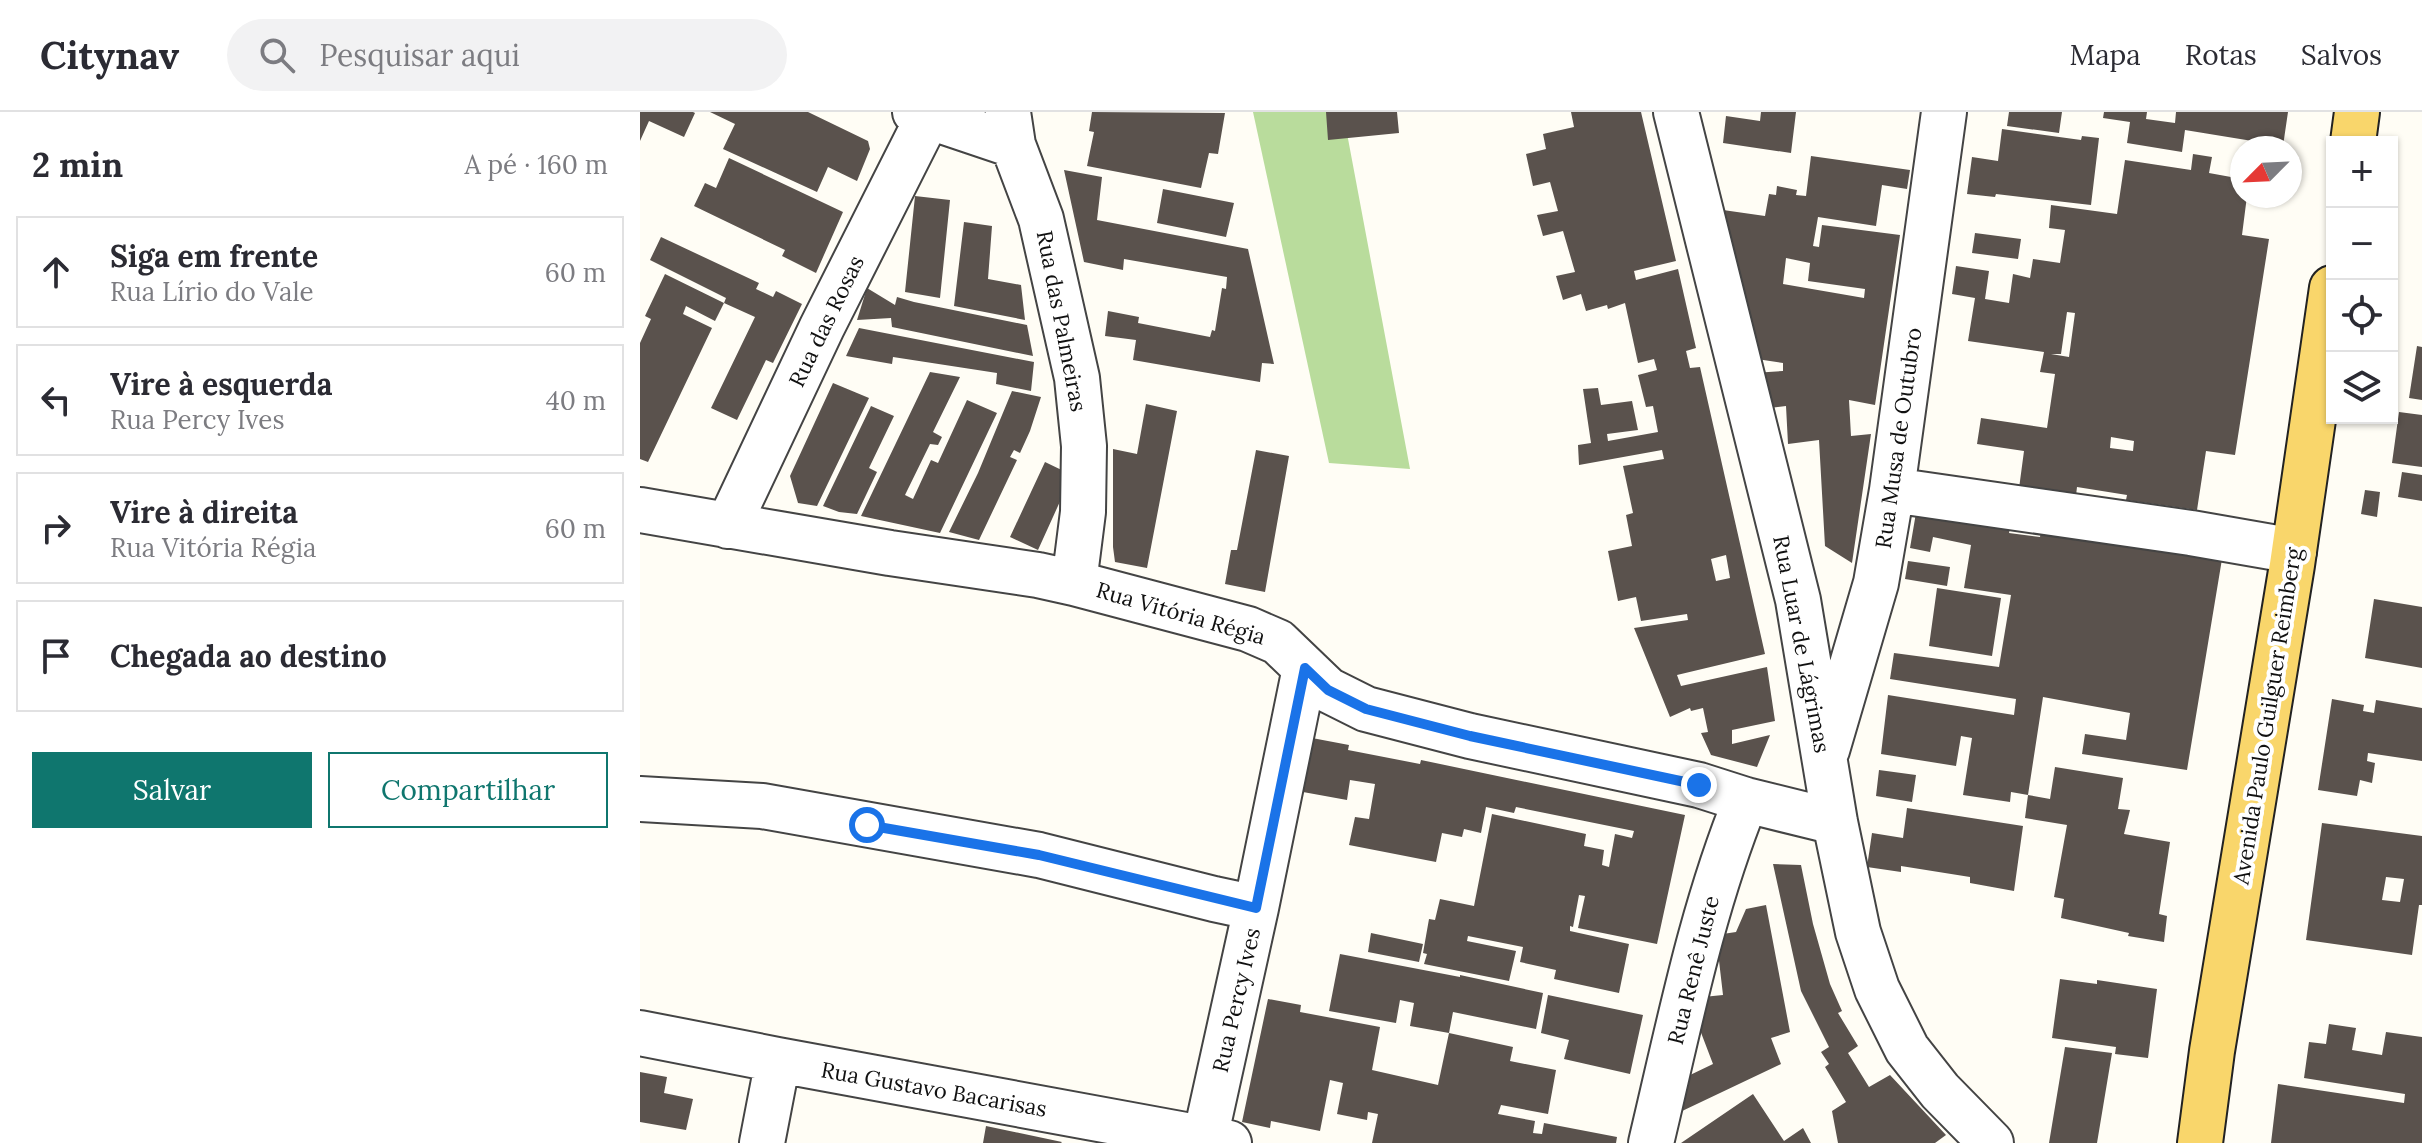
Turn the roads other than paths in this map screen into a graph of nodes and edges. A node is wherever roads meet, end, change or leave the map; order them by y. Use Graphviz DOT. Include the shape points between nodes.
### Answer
graph roads {
  1 [pos="1676,112"];
  2 [pos="1944,112"];
  3 [pos="2357,112"];
  4 [pos="921,115"];
  5 [pos="1011,128"];
  6 [pos="2354,136"];
  7 [pos="2326,330"];
  8 [pos="1892,490"];
  9 [pos="640,510"];
  10 [pos="728,526"];
  11 [pos="2294,551"];
  12 [pos="1074,583"];
  13 [pos="1305,668"];
  14 [pos="1825,757"];
  15 [pos="640,799"];
  16 [pos="1746,800"];
  17 [pos="1835,822"];
  18 [pos="1256,908"];
  19 [pos="640,1033"];
  20 [pos="778,1060"];
  21 [pos="1212,1141"];
  22 [pos="762,1143"];
  23 [pos="1651,1143"];
  24 [pos="1991,1143"];
  25 [pos="2200,1143"];
  1 -- 14 [label="street, Rua Luar de Lágrimas" via="1798,600"];
  2 -- 8 [label="street, Rua Musa de Outubro"];
  3 -- 6 [label="main road"];
  4 -- 5 [label="street"];
  4 -- 10 [label="street, Rua das Rosas"];
  5 -- 12 [label="street, Rua das Palmeiras" via="1041,219 1077,378 1084,446"];
  7 -- 11 [label="main road, Avenida Paulo Guilguer Reimberg"];
  8 -- 11 [label="street"];
  8 -- 14 [label="street, Rua Musa de Outubro" via="1876,583"];
  9 -- 10 [label="street, Rua Vitória Régia"];
  10 -- 12 [label="street, Rua Vitória Régia"];
  11 -- 25 [label="main road, Avenida Paulo Guilguer Reimberg"];
  12 -- 13 [label="street, Rua Vitória Régia" via="1248,629 1278,642"];
  13 -- 16 [label="street, Rua Vitória Régia" via="1328,690 1366,709"];
  13 -- 18 [label="street, Rua Percy Ives"];
  14 -- 17 [label="street, Rua Luar de Lágrimas"];
  15 -- 18 [label="street" via="762,806 1023,852"];
  16 -- 17 [label="street, Rua Vitória Régia"];
  16 -- 23 [label="street, Rua Renê Juste" via="1704,919"];
  17 -- 24 [label="street, Rua Luar de Lágrimas" via="1858,932 1883,1001 1907,1049"];
  18 -- 21 [label="street, Rua Percy Ives"];
  19 -- 20 [label="street, Rua Gustavo Bacarisas"];
  20 -- 21 [label="street, Rua Gustavo Bacarisas"];
  20 -- 22 [label="street"];
}
